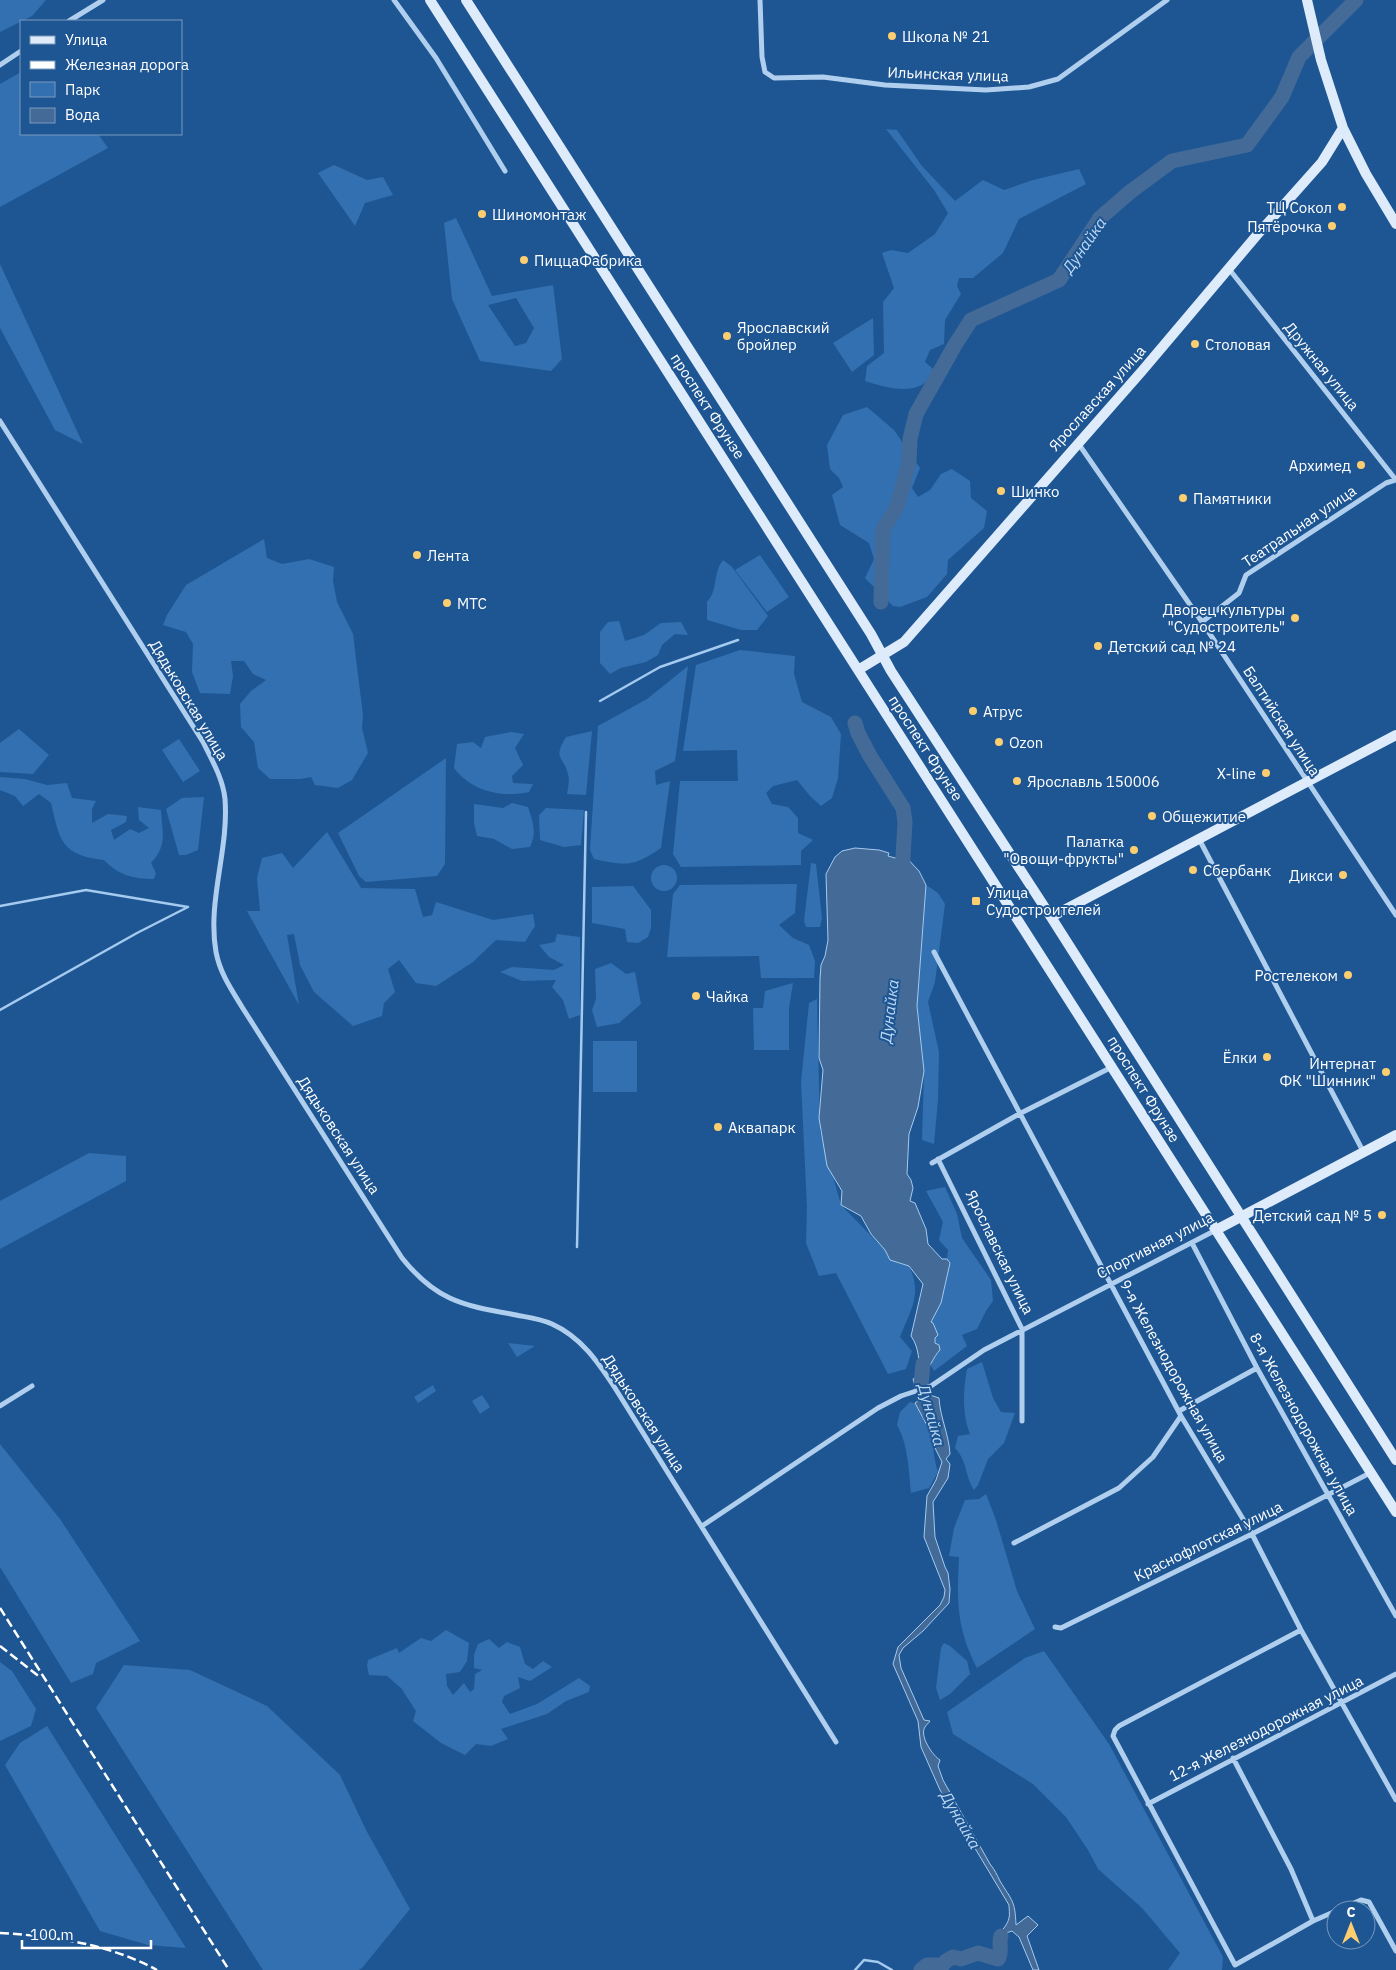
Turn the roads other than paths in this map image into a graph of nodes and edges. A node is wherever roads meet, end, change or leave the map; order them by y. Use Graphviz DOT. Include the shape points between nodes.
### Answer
graph roads {
  1 [pos="103,0"];
  2 [pos="394,0"];
  3 [pos="430,0"];
  4 [pos="466,0"];
  5 [pos="760,0"];
  6 [pos="1167,0"];
  7 [pos="1306,0"];
  8 [pos="71,20"];
  9 [pos="20,52"];
  10 [pos="0,65"];
  11 [pos="1343,128"];
  12 [pos="505,171"];
  13 [pos="1396,224"];
  14 [pos="1228,269"];
  15 [pos="0,421"];
  16 [pos="1077,442"];
  17 [pos="1396,480"];
  18 [pos="1202,622"];
  19 [pos="883,656"];
  20 [pos="858,670"];
  21 [pos="1396,735"];
  22 [pos="1307,782"];
  23 [pos="1199,839"];
  24 [pos="1396,915"];
  25 [pos="1051,918"];
  26 [pos="934,952"];
  27 [pos="1112,1067"];
  28 [pos="1021,1113"];
  29 [pos="1396,1135"];
  30 [pos="1364,1153"];
  31 [pos="938,1160"];
  32 [pos="932,1163"];
  33 [pos="1242,1217"];
  34 [pos="1216,1230"];
  35 [pos="1192,1243"];
  36 [pos="1111,1284"];
  37 [pos="1022,1329"];
  38 [pos="1257,1368"];
  39 [pos="32,1386"];
  40 [pos="0,1406"];
  41 [pos="1180,1413"];
  42 [pos="1022,1420"];
  43 [pos="1396,1460"];
  44 [pos="1371,1473"];
  45 [pos="1329,1495"];
  46 [pos="1396,1512"];
  47 [pos="702,1526"];
  48 [pos="1252,1534"];
  49 [pos="1014,1543"];
  50 [pos="1396,1616"];
  51 [pos="1055,1627"];
  52 [pos="1301,1630"];
  53 [pos="1396,1674"];
  54 [pos="1343,1704"];
  55 [pos="836,1742"];
  56 [pos="1233,1758"];
  57 [pos="1396,1800"];
  58 [pos="1148,1804"];
  59 [pos="1326,1913"];
  60 [pos="1376,1915"];
  61 [pos="1311,1918"];
  62 [pos="1396,1951"];
  63 [pos="1234,1968"];
  1 -- 8 [label="street"];
  2 -- 12 [label="street" via="436,58"];
  3 -- 20 [label="main road, проспект Фрунзе"];
  4 -- 19 [label="main road, проспект Фрунзе"];
  5 -- 6 [label="street, Ильинская улица" via="762,56 765,72 774,78 823,77 885,85 986,90 1028,88 1058,79"];
  7 -- 11 [label="main road"];
  9 -- 10 [label="street"];
  11 -- 13 [label="main road"];
  11 -- 14 [label="main road, Ярославская улица" via="1322,162"];
  14 -- 16 [label="main road, Ярославская улица"];
  14 -- 17 [label="street, Дружная улица"];
  15 -- 47 [label="street, Дядьковская улица" via="203,742 221,781 224,820 214,934 216,954 224,977 242,1007 417,1277 458,1302 550,1323 581,1343 606,1374"];
  16 -- 18 [label="street, Балтийская улица"];
  16 -- 19 [label="main road, Ярославская улица" via="904,642"];
  17 -- 18 [label="street, Театральная улица" via="1386,483 1246,575 1239,593"];
  18 -- 22 [label="street, Балтийская улица"];
  19 -- 20 [label="main road, Ярославская улица"];
  19 -- 25 [label="main road, проспект Фрунзе"];
  20 -- 27 [label="main road, проспект Фрунзе"];
  21 -- 22 [label="main road"];
  22 -- 23 [label="main road"];
  22 -- 24 [label="street, Балтийская улица"];
  23 -- 25 [label="main road"];
  23 -- 30 [label="street"];
  25 -- 33 [label="main road, проспект Фрунзе"];
  26 -- 28 [label="street, 9-я Железнодорожная улица"];
  27 -- 28 [label="street"];
  27 -- 34 [label="main road, проспект Фрунзе"];
  28 -- 31 [label="street"];
  28 -- 36 [label="street, 9-я Железнодорожная улица"];
  29 -- 30 [label="main road, Спортивная улица"];
  30 -- 33 [label="main road, Спортивная улица"];
  31 -- 32 [label="street"];
  31 -- 37 [label="street, Ярославская улица"];
  33 -- 34 [label="main road, Спортивная улица"];
  33 -- 43 [label="main road, проспект Фрунзе"];
  34 -- 35 [label="street, Спортивная улица"];
  34 -- 44 [label="main road, проспект Фрунзе"];
  35 -- 36 [label="street, Спортивная улица"];
  35 -- 38 [label="street, 8-я Железнодорожная улица"];
  36 -- 37 [label="street, Спортивная улица"];
  36 -- 41 [label="street, 9-я Железнодорожная улица"];
  37 -- 42 [label="street, Ярославская улица"];
  37 -- 47 [label="street, Спортивная улица" via="930,1386 878,1408"];
  38 -- 41 [label="street"];
  38 -- 45 [label="street, 8-я Железнодорожная улица"];
  39 -- 40 [label="street"];
  41 -- 48 [label="street, 9-я Железнодорожная улица"];
  41 -- 49 [label="street" via="1153,1457 1119,1488"];
  44 -- 45 [label="street, Краснофлотская улица"];
  44 -- 46 [label="main road, проспект Фрунзе"];
  45 -- 48 [label="street, Краснофлотская улица"];
  45 -- 50 [label="street, 8-я Железнодорожная улица"];
  47 -- 55 [label="street, Дядьковская улица"];
  48 -- 51 [label="street, Краснофлотская улица" via="1061,1628"];
  48 -- 52 [label="street, 9-я Железнодорожная улица"];
  52 -- 54 [label="street, 9-я Железнодорожная улица"];
  52 -- 58 [label="street" via="1114,1730 1114,1736"];
  53 -- 54 [label="street, 12-я Железнодорожная улица"];
  54 -- 56 [label="street, 12-я Железнодорожная улица"];
  54 -- 57 [label="street, 9-я Железнодорожная улица"];
  56 -- 58 [label="street, 12-я Железнодорожная улица"];
  56 -- 61 [label="street" via="1292,1869"];
  58 -- 63 [label="street"];
  59 -- 61 [label="street"];
  60 -- 62 [label="street"];
  61 -- 63 [label="street"];
}
